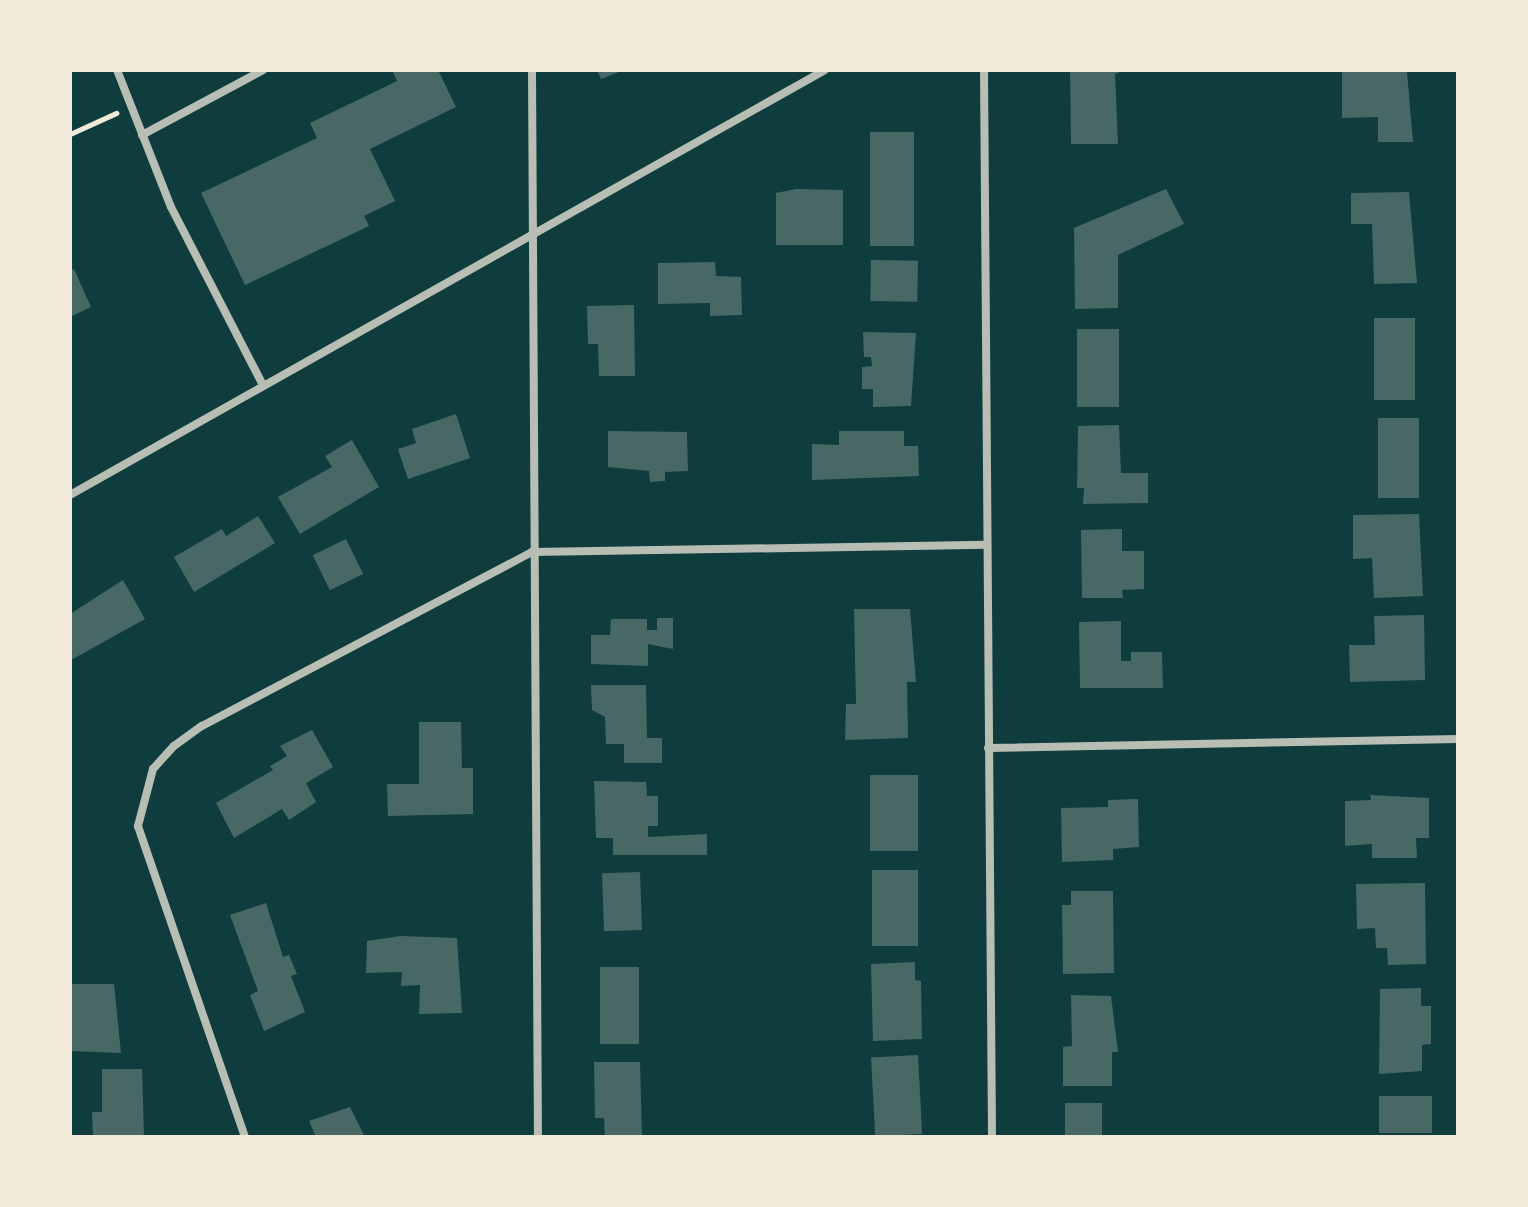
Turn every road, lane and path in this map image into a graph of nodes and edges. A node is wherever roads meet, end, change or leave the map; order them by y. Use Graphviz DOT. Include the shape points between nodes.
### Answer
graph roads {
  1 [pos="117,70"];
  2 [pos="263,70"];
  3 [pos="532,70"];
  4 [pos="825,70"];
  5 [pos="984,70"];
  6 [pos="131,106"];
  7 [pos="70,134"];
  8 [pos="142,135"];
  9 [pos="530,240"];
  10 [pos="262,383"];
  11 [pos="70,495"];
  12 [pos="986,545"];
  13 [pos="532,552"];
  14 [pos="1458,739"];
  15 [pos="988,748"];
  16 [pos="245,1137"];
  17 [pos="538,1137"];
  18 [pos="992,1137"];
  1 -- 6 [label="street"];
  2 -- 8 [label="street"];
  3 -- 9 [label="street"];
  4 -- 9 [label="street"];
  5 -- 12 [label="street"];
  6 -- 7 [label="path"];
  6 -- 8 [label="street"];
  8 -- 10 [label="street" via="171,207"];
  9 -- 10 [label="street"];
  9 -- 13 [label="street"];
  10 -- 11 [label="street"];
  12 -- 13 [label="street"];
  12 -- 15 [label="street"];
  13 -- 16 [label="street" via="202,726 153,769 140,808 143,851"];
  13 -- 17 [label="street"];
  14 -- 15 [label="street"];
  15 -- 18 [label="street"];
}
